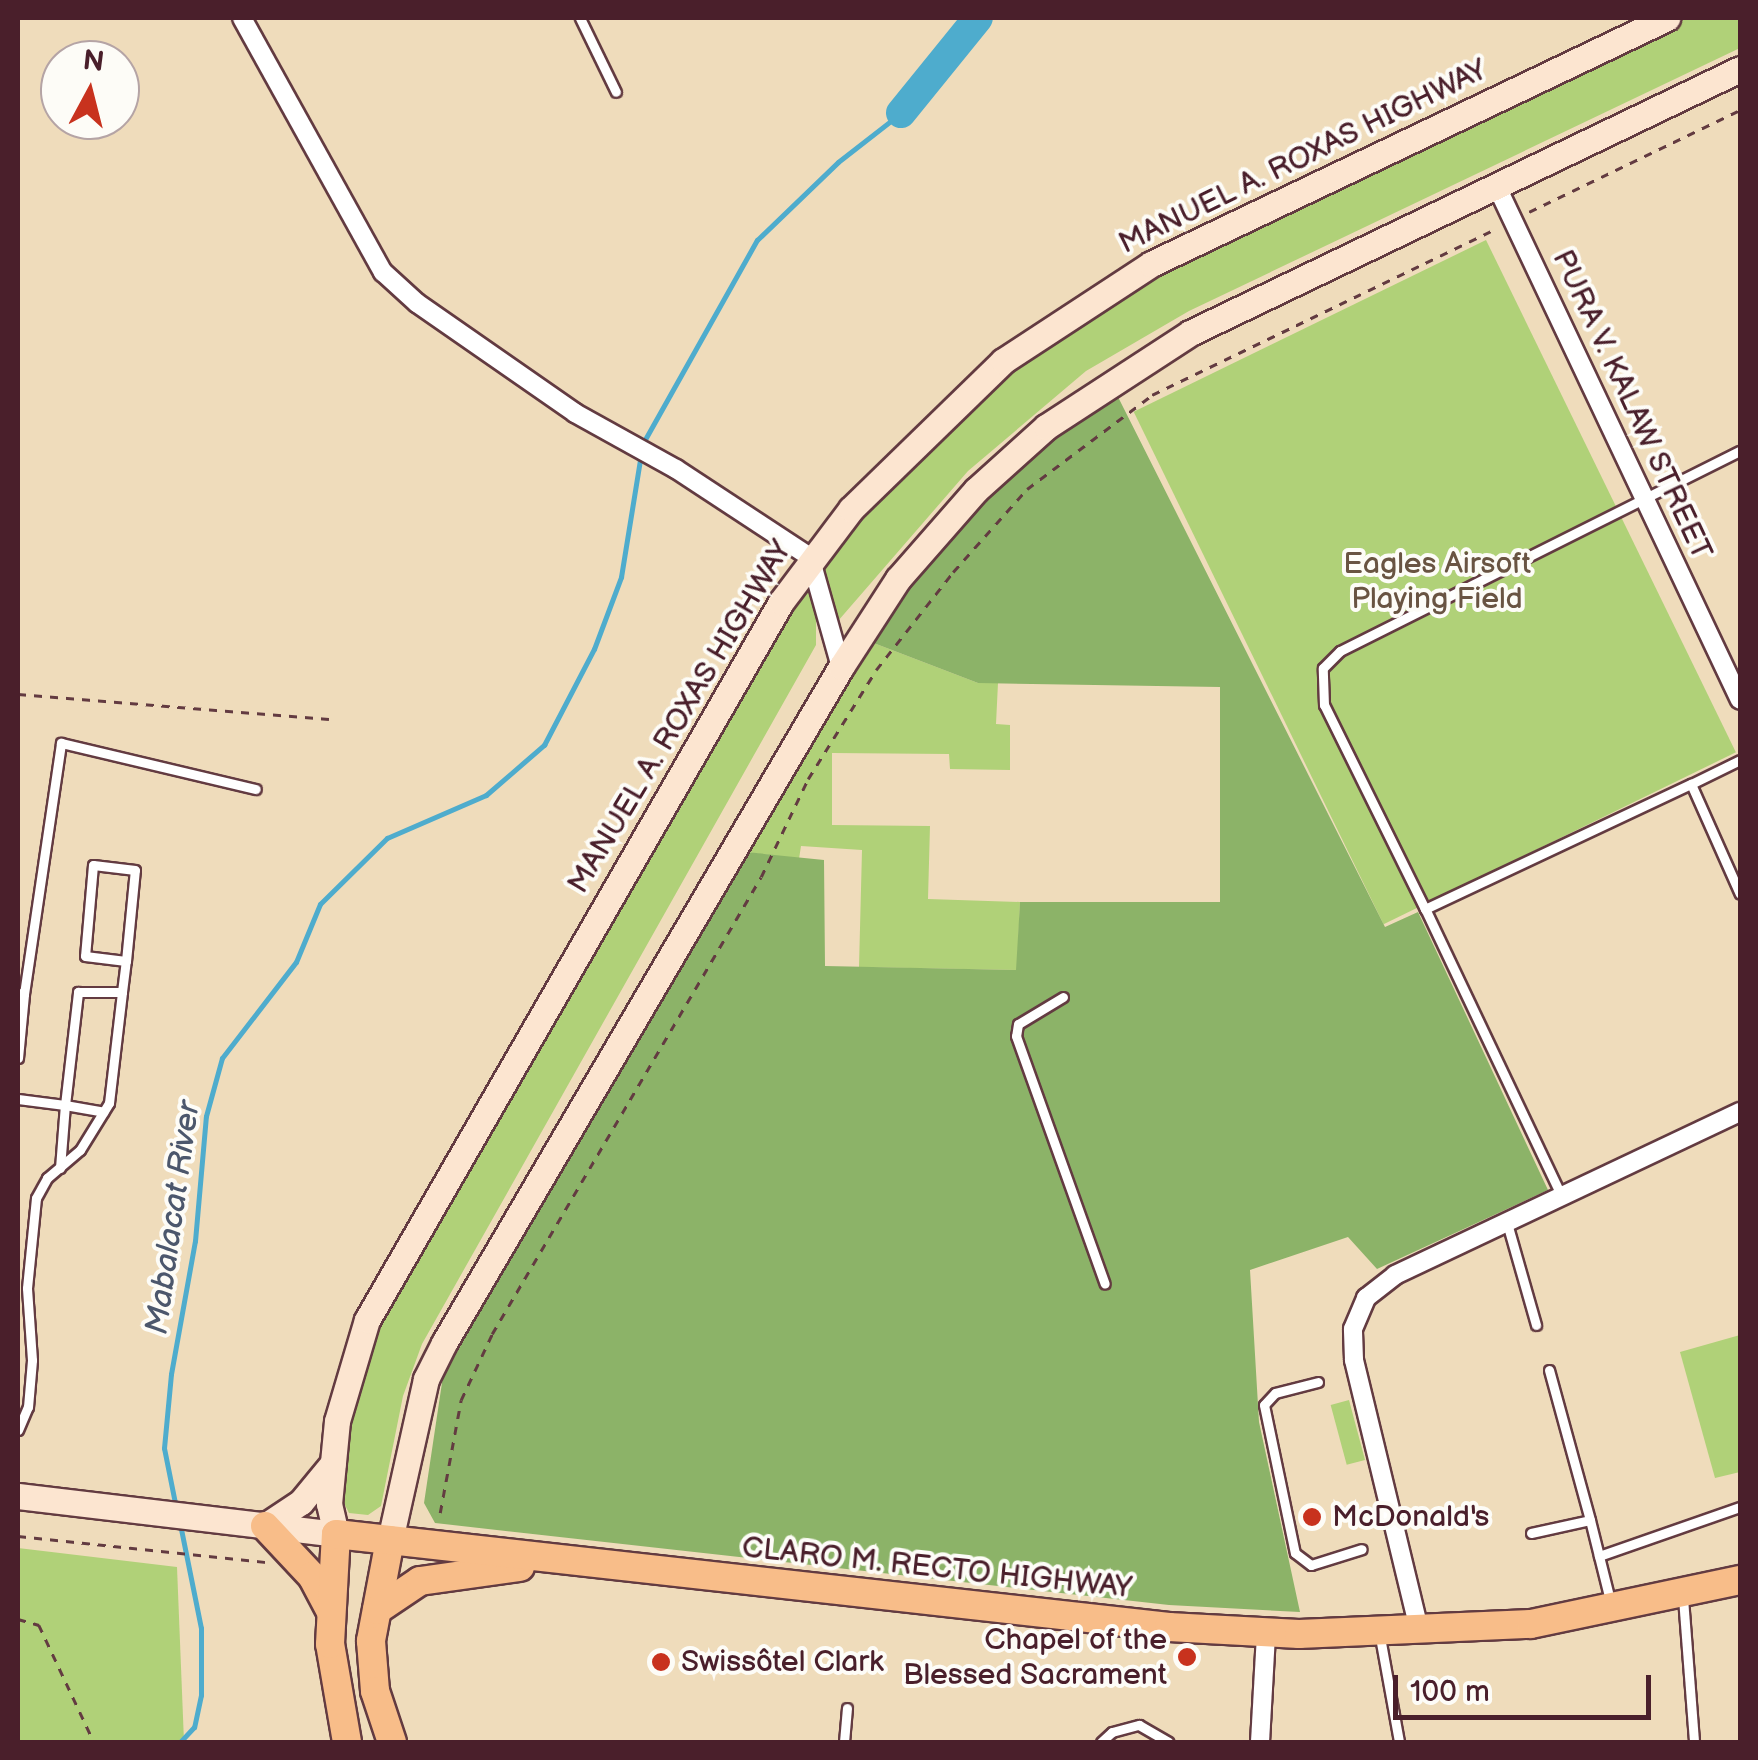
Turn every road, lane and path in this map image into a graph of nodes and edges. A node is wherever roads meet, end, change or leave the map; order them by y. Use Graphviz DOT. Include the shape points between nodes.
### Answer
graph roads {
  1 [pos="242,18"];
  2 [pos="580,18"];
  3 [pos="1667,18"];
  4 [pos="1740,69"];
  5 [pos="616,92"];
  6 [pos="1740,110"];
  7 [pos="1498,189"];
  8 [pos="1514,220"];
  9 [pos="1740,451"];
  10 [pos="1647,502"];
  11 [pos="810,558"];
  12 [pos="840,667"];
  13 [pos="18,694"];
  14 [pos="1740,700"];
  15 [pos="329,719"];
  16 [pos="1740,760"];
  17 [pos="1691,784"];
  18 [pos="256,789"];
  19 [pos="1740,894"];
  20 [pos="1424,909"];
  21 [pos="126,961"];
  22 [pos="122,992"];
  23 [pos="21,993"];
  24 [pos="1064,996"];
  25 [pos="18,1058"];
  26 [pos="18,1099"];
  27 [pos="65,1105"];
  28 [pos="104,1112"];
  29 [pos="1740,1112"];
  30 [pos="60,1168"];
  31 [pos="1562,1197"];
  32 [pos="1507,1223"];
  33 [pos="1105,1284"];
  34 [pos="1536,1325"];
  35 [pos="1548,1370"];
  36 [pos="1318,1382"];
  37 [pos="18,1430"];
  38 [pos="333,1463"];
  39 [pos="18,1496"];
  40 [pos="1740,1507"];
  41 [pos="440,1513"];
  42 [pos="1590,1520"];
  43 [pos="266,1526"];
  44 [pos="1531,1533"];
  45 [pos="336,1534"];
  46 [pos="18,1536"];
  47 [pos="390,1540"];
  48 [pos="1362,1549"];
  49 [pos="1599,1556"];
  50 [pos="559,1562"];
  51 [pos="304,1566"];
  52 [pos="1740,1580"];
  53 [pos="1683,1596"];
  54 [pos="377,1610"];
  55 [pos="332,1611"];
  56 [pos="1612,1612"];
  57 [pos="18,1619"];
  58 [pos="1266,1633"];
  59 [pos="1420,1633"];
  60 [pos="1379,1634"];
  61 [pos="847,1708"];
  62 [pos="93,1740"];
  63 [pos="348,1742"];
  64 [pos="392,1742"];
  65 [pos="844,1742"];
  66 [pos="1101,1742"];
  67 [pos="1169,1742"];
  68 [pos="1260,1742"];
  69 [pos="1398,1742"];
  70 [pos="1694,1742"];
  1 -- 11 [label="street" via="383,272 575,412"];
  2 -- 5 [label="lane"];
  3 -- 11 [label="main road, MANUEL A. ROXAS HIGHWAY" via="1151,264 1083,306 1003,361"];
  4 -- 7 [label="main road"];
  6 -- 8 [label="path"];
  7 -- 8 [label="street, PURA V. KALAW STREET"];
  7 -- 12 [label="main road" via="1190,333 1046,427 976,490 898,578"];
  8 -- 10 [label="street, PURA V. KALAW STREET"];
  8 -- 41 [label="path" via="1152,395 1027,489 953,572 876,670 808,779 761,876 492,1334 461,1400"];
  9 -- 10 [label="lane"];
  10 -- 14 [label="street, PURA V. KALAW STREET"];
  10 -- 20 [label="lane" via="1340,652 1323,668 1324,705"];
  11 -- 12 [label="street"];
  11 -- 38 [label="main road, MANUEL A. ROXAS HIGHWAY" via="367,1320 349,1363"];
  12 -- 47 [label="main road" via="444,1343 426,1378"];
  13 -- 15 [label="path"];
  16 -- 17 [label="lane"];
  17 -- 19 [label="lane"];
  17 -- 20 [label="lane"];
  18 -- 23 [label="lane" via="62,743"];
  20 -- 31 [label="lane"];
  21 -- 21 [label="lane" via="135,870 93,865 84,956"];
  21 -- 22 [label="lane"];
  22 -- 27 [label="lane" via="78,992"];
  22 -- 28 [label="lane"];
  23 -- 25 [label="lane"];
  24 -- 33 [label="lane" via="1018,1024 1016,1036"];
  26 -- 27 [label="lane"];
  27 -- 28 [label="lane"];
  27 -- 30 [label="lane"];
  28 -- 30 [label="lane"];
  29 -- 31 [label="street"];
  30 -- 37 [label="lane" via="36,1198 27,1288 32,1360 28,1407"];
  31 -- 32 [label="street"];
  32 -- 34 [label="lane"];
  32 -- 59 [label="street" via="1380,1284 1353,1329 1354,1360"];
  35 -- 42 [label="lane"];
  36 -- 48 [label="lane" via="1275,1393 1264,1406 1295,1553 1311,1564"];
  38 -- 43 [label="main road" via="301,1502"];
  38 -- 45 [label="main road, MANUEL A. ROXAS HIGHWAY" via="329,1504"];
  39 -- 43 [label="main road, CLARO M. RECTO HIGHWAY"];
  40 -- 49 [label="lane"];
  42 -- 44 [label="lane"];
  42 -- 49 [label="lane"];
  43 -- 45 [label="main road, CLARO M. RECTO HIGHWAY"];
  43 -- 51 [label="main road"];
  45 -- 47 [label="main road, CLARO M. RECTO HIGHWAY"];
  45 -- 55 [label="main road, MANUEL A. ROXAS HIGHWAY"];
  46 -- 51 [label="path"];
  47 -- 50 [label="main road, CLARO M. RECTO HIGHWAY"];
  47 -- 54 [label="main road"];
  49 -- 56 [label="lane"];
  50 -- 54 [label="main road" via="432,1578 396,1592"];
  50 -- 58 [label="main road, CLARO M. RECTO HIGHWAY"];
  51 -- 55 [label="main road"];
  52 -- 53 [label="main road, CLARO M. RECTO HIGHWAY"];
  53 -- 56 [label="main road, CLARO M. RECTO HIGHWAY"];
  53 -- 70 [label="lane"];
  54 -- 64 [label="main road" via="375,1691"];
  55 -- 63 [label="main road, MANUEL A. ROXAS HIGHWAY" via="330,1644"];
  56 -- 59 [label="main road, CLARO M. RECTO HIGHWAY"];
  57 -- 62 [label="path" via="39,1625"];
  58 -- 60 [label="main road, CLARO M. RECTO HIGHWAY"];
  58 -- 68 [label="street"];
  59 -- 60 [label="main road, CLARO M. RECTO HIGHWAY"];
  60 -- 69 [label="lane"];
  61 -- 65 [label="lane"];
  66 -- 67 [label="lane" via="1139,1726"];
}
